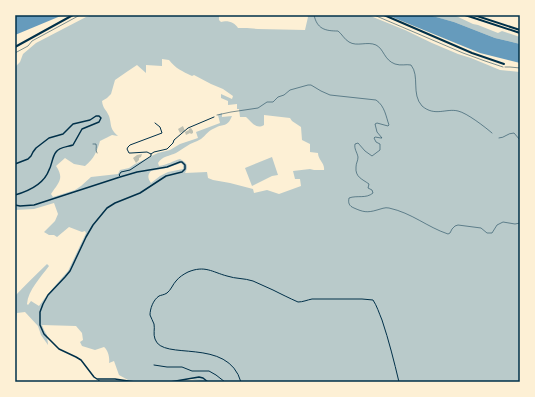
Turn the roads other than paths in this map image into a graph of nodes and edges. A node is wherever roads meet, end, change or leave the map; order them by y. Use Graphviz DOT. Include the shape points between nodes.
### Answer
graph roads {
  1 [pos="73,15"];
  2 [pos="80,15"];
  3 [pos="384,15"];
  4 [pos="465,15"];
  5 [pos="474,15"];
  6 [pos="520,30"];
  7 [pos="520,33"];
  8 [pos="15,47"];
  9 [pos="15,53"];
  10 [pos="504,64"];
  11 [pos="214,117"];
  12 [pos="155,123"];
  13 [pos="151,154"];
  14 [pos="15,164"];
  15 [pos="120,177"];
  16 [pos="15,194"];
  17 [pos="15,205"];
  18 [pos="154,364"];
  19 [pos="97,379"];
  20 [pos="101,382"];
  21 [pos="135,382"];
  22 [pos="170,382"];
  23 [pos="208,382"];
  24 [pos="225,382"];
  25 [pos="241,382"];
  26 [pos="399,382"];
  1 -- 8 [label="main road"];
  2 -- 9 [label="lane"];
  3 -- 10 [label="main road"];
  4 -- 7 [label="main road"];
  5 -- 6 [label="main road"];
  11 -- 13 [label="street" via="188,128 167,149"];
  12 -- 13 [label="street" via="162,133 128,147 131,153"];
  13 -- 15 [label="street" via="130,170 121,172"];
  14 -- 16 [label="street" via="28,159 36,148 49,138 63,134 73,124 96,116 101,118 99,122 82,129 73,144 56,151 48,175 37,186"];
  15 -- 17 [label="street" via="34,205"];
  15 -- 19 [label="street" via="180,162 186,167 182,172 166,176 140,194 106,208 86,237 70,271 43,304 40,325 44,334 59,348 81,360"];
  18 -- 24 [label="street" via="167,368 182,367 192,371 208,371"];
  19 -- 20 [label="street"];
  19 -- 21 [label="street"];
  22 -- 23 [label="street" via="199,377"];
  25 -- 26 [label="street" via="233,366 219,357 171,349 158,344 155,340 154,323 150,316 152,305 159,296 167,293 176,280 188,272 204,269 237,279 244,278 298,302 312,299 372,300 383,325"];
}
